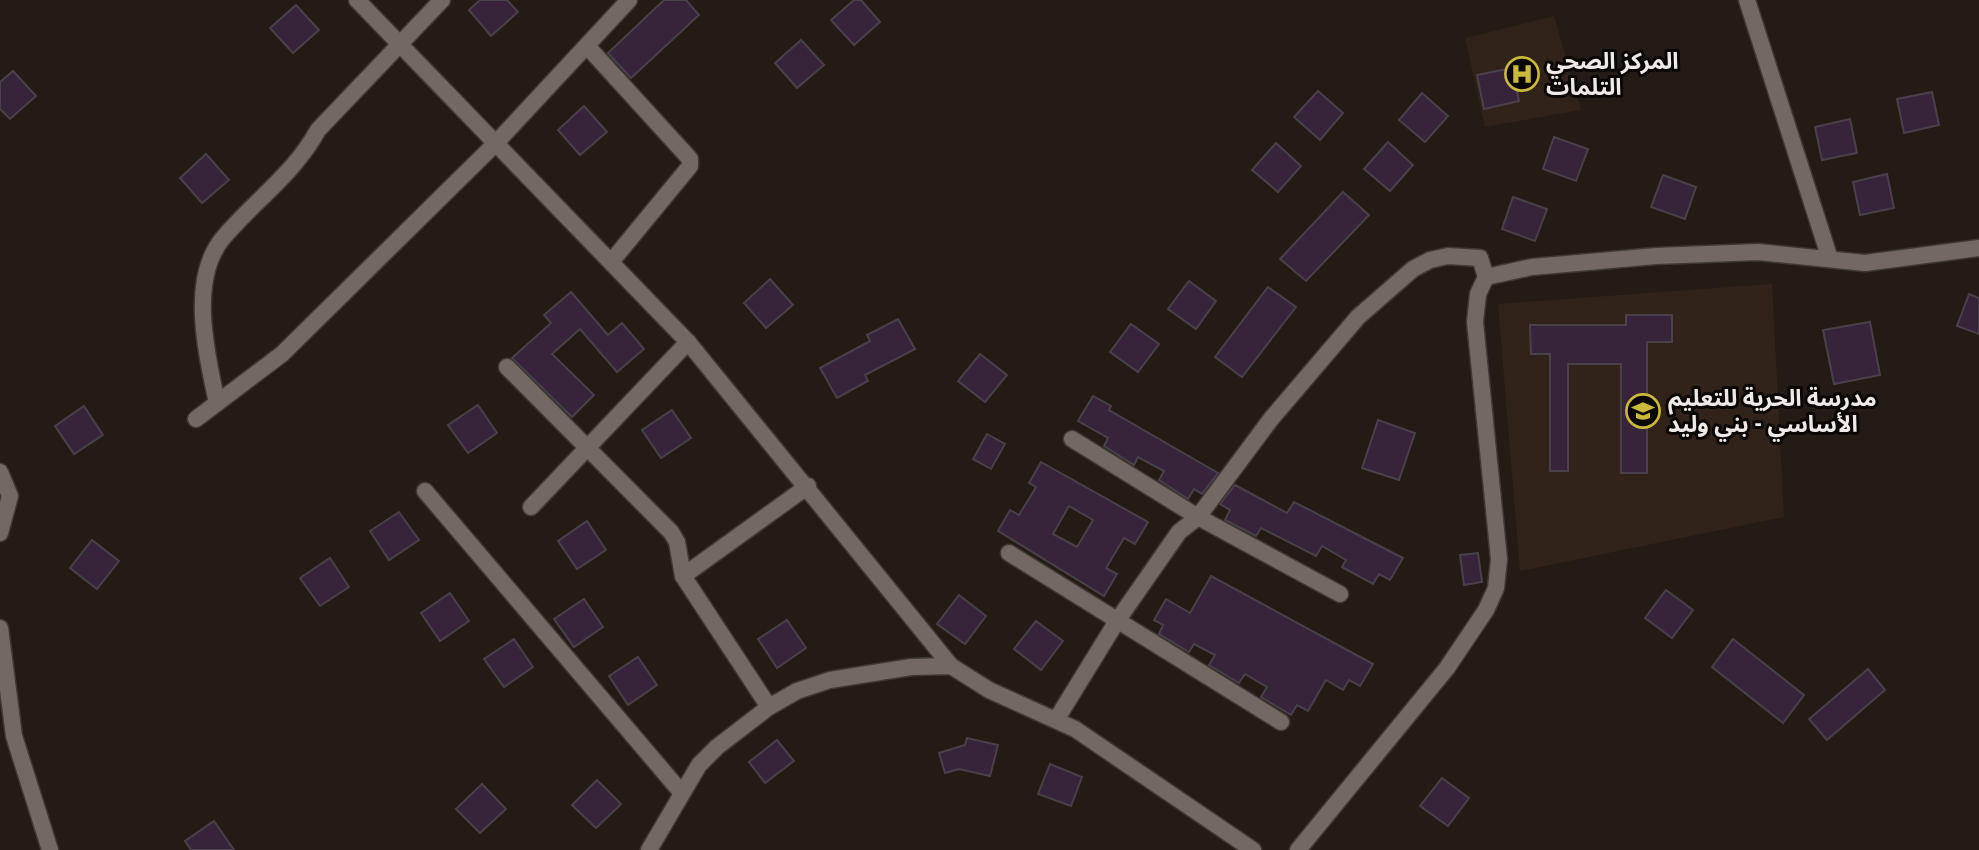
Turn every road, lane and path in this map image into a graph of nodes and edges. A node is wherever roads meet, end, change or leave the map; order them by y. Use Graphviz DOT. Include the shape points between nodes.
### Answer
graph roads {
  1 [pos="357,0"];
  2 [pos="442,0"];
  3 [pos="629,0"];
  4 [pos="1747,0"];
  5 [pos="401,46"];
  6 [pos="587,46"];
  7 [pos="496,143"];
  8 [pos="1979,247"];
  9 [pos="1830,259"];
  10 [pos="611,262"];
  11 [pos="1486,277"];
  12 [pos="688,342"];
  13 [pos="507,367"];
  14 [pos="217,403"];
  15 [pos="196,419"];
  16 [pos="1072,439"];
  17 [pos="586,449"];
  18 [pos="0,472"];
  19 [pos="808,486"];
  20 [pos="425,491"];
  21 [pos="531,508"];
  22 [pos="1198,517"];
  23 [pos="0,533"];
  24 [pos="1009,553"];
  25 [pos="683,576"];
  26 [pos="1340,594"];
  27 [pos="1117,621"];
  28 [pos="0,628"];
  29 [pos="951,666"];
  30 [pos="769,707"];
  31 [pos="1056,720"];
  32 [pos="1281,722"];
  33 [pos="681,792"];
  34 [pos="50,850"];
  35 [pos="649,850"];
  36 [pos="1253,850"];
  37 [pos="1298,850"];
  1 -- 5 [label="street"];
  2 -- 5 [label="street"];
  3 -- 6 [label="street"];
  4 -- 9 [label="street"];
  5 -- 7 [label="street"];
  5 -- 14 [label="street" via="318,130 304,155 222,239 214,254 203,312 204,342"];
  6 -- 7 [label="street"];
  6 -- 10 [label="street" via="691,162"];
  7 -- 10 [label="street"];
  7 -- 14 [label="street" via="282,354"];
  8 -- 9 [label="street" via="1865,263"];
  9 -- 11 [label="street" via="1758,252 1656,256 1532,267"];
  10 -- 12 [label="street"];
  11 -- 22 [label="street" via="1480,258 1448,256 1413,270 1358,317 1271,419"];
  11 -- 37 [label="street" via="1478,294 1475,322 1499,559 1496,588 1447,668"];
  12 -- 17 [label="street"];
  12 -- 19 [label="street"];
  13 -- 17 [label="street"];
  14 -- 15 [label="street"];
  16 -- 22 [label="street"];
  17 -- 21 [label="street"];
  17 -- 25 [label="street" via="671,532"];
  18 -- 23 [label="street" via="10,496"];
  19 -- 25 [label="street"];
  19 -- 29 [label="street"];
  20 -- 33 [label="street"];
  22 -- 26 [label="street"];
  22 -- 27 [label="street" via="1179,532"];
  24 -- 27 [label="street"];
  25 -- 30 [label="street"];
  27 -- 31 [label="street"];
  27 -- 32 [label="street"];
  28 -- 34 [label="street" via="14,736"];
  29 -- 30 [label="street" via="911,667 830,680"];
  29 -- 31 [label="street" via="989,690"];
  30 -- 33 [label="street" via="717,747"];
  31 -- 36 [label="street"];
  33 -- 35 [label="street"];
}
